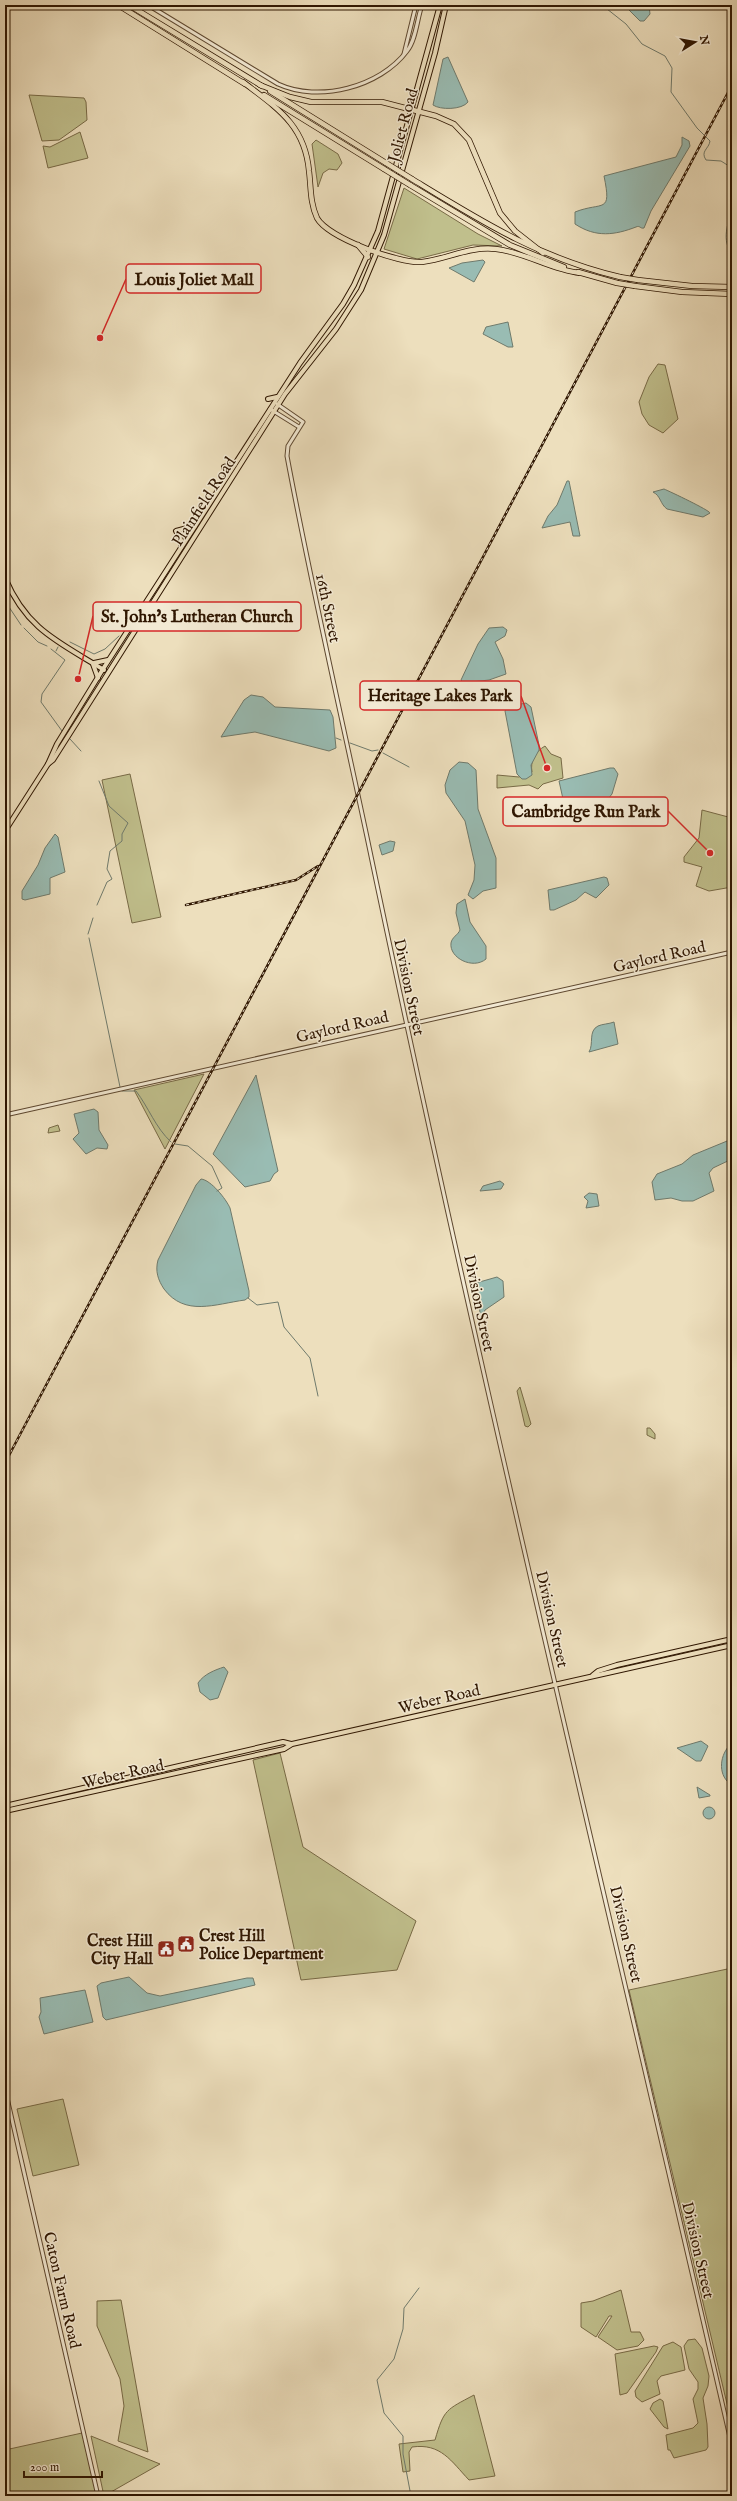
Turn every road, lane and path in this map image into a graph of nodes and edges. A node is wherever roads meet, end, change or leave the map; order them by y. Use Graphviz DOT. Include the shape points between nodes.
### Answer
graph roads {
  1 [pos="118,5"];
  2 [pos="129,5"];
  3 [pos="148,5"];
  4 [pos="416,5"];
  5 [pos="422,5"];
  6 [pos="440,5"];
  7 [pos="446,5"];
  8 [pos="404,54"];
  9 [pos="243,82"];
  10 [pos="260,85"];
  11 [pos="412,110"];
  12 [pos="419,112"];
  13 [pos="356,244"];
  14 [pos="372,249"];
  15 [pos="378,251"];
  16 [pos="542,253"];
  17 [pos="368,257"];
  18 [pos="580,273"];
  19 [pos="732,287"];
  20 [pos="732,294"];
  21 [pos="278,397"];
  22 [pos="268,399"];
  23 [pos="274,403"];
  24 [pos="279,405"];
  25 [pos="270,409"];
  26 [pos="274,412"];
  27 [pos="299,428"];
  28 [pos="235,464"];
  29 [pos="227,476"];
  30 [pos="196,526"];
  31 [pos="181,549"];
  32 [pos="5,578"];
  33 [pos="109,660"];
  34 [pos="93,663"];
  35 [pos="102,669"];
  36 [pos="108,672"];
  37 [pos="98,678"];
  38 [pos="48,764"];
  39 [pos="358,795"];
  40 [pos="5,832"];
  41 [pos="732,952"];
  42 [pos="406,1024"];
  43 [pos="5,1116"];
  44 [pos="732,1639"];
  45 [pos="732,1645"];
  46 [pos="593,1675"];
  47 [pos="556,1683"];
  48 [pos="292,1744"];
  49 [pos="5,1806"];
  50 [pos="5,1811"];
  51 [pos="5,2089"];
  52 [pos="732,2446"];
  53 [pos="98,2496"];
  1 -- 9 [label="highway"];
  2 -- 10 [label="highway"];
  3 -- 8 [label="street" via="278,84 297,92 332,92 378,77 392,68"];
  4 -- 8 [label="street"];
  5 -- 8 [label="street" via="408,51"];
  6 -- 11 [label="main road, Joliet Road"];
  7 -- 12 [label="main road, Joliet Road"];
  9 -- 13 [label="highway" via="278,110 299,134 308,162 312,205 319,221 334,233"];
  9 -- 18 [label="highway, bridge" via="510,245"];
  10 -- 11 [label="highway" via="311,102 372,101"];
  10 -- 16 [label="highway, bridge" via="500,232"];
  11 -- 12 [label="highway"];
  11 -- 14 [label="main road, Joliet Road"];
  12 -- 15 [label="main road, Joliet Road"];
  12 -- 16 [label="highway" via="445,119 465,133 500,213"];
  13 -- 14 [label="highway"];
  13 -- 17 [label="highway"];
  14 -- 15 [label="highway"];
  14 -- 17 [label="main road, Plainfield Road"];
  15 -- 18 [label="highway" via="415,262 476,248 498,249"];
  15 -- 24 [label="main road, Plainfield Road" via="349,309"];
  16 -- 19 [label="highway, bridge" via="582,267 638,280"];
  17 -- 21 [label="main road, Plainfield Road" via="343,304"];
  18 -- 20 [label="highway, bridge" via="635,286"];
  21 -- 22 [label="main road"];
  21 -- 23 [label="main road, Plainfield Road"];
  23 -- 24 [label="street"];
  23 -- 25 [label="main road, Plainfield Road"];
  24 -- 26 [label="main road, Plainfield Road"];
  24 -- 27 [label="street, 16th Street" via="303,422"];
  25 -- 26 [label="street"];
  25 -- 28 [label="main road, Plainfield Road"];
  26 -- 27 [label="street"];
  26 -- 36 [label="main road, Plainfield Road"];
  27 -- 39 [label="street, 16th Street" via="288,446 287,456 304,549"];
  28 -- 29 [label="main road, Plainfield Road"];
  28 -- 29 [label="main road" via="224,466"];
  29 -- 30 [label="main road, Plainfield Road"];
  30 -- 31 [label="main road, Plainfield Road"];
  30 -- 31 [label="main road" via="176,531 181,540"];
  31 -- 33 [label="main road, Plainfield Road"];
  32 -- 34 [label="main road" via="29,620 56,641"];
  33 -- 34 [label="main road"];
  33 -- 35 [label="main road, Plainfield Road"];
  34 -- 35 [label="main road"];
  34 -- 37 [label="main road"];
  35 -- 36 [label="main road"];
  35 -- 37 [label="main road, Plainfield Road"];
  36 -- 38 [label="main road, Plainfield Road" via="53,760"];
  37 -- 38 [label="main road, Plainfield Road" via="57,744"];
  38 -- 40 [label="main road, Plainfield Road"];
  39 -- 42 [label="street, Division Street"];
  41 -- 42 [label="street, Gaylord Road"];
  42 -- 43 [label="street, Gaylord Road"];
  42 -- 47 [label="street, Division Street"];
  44 -- 46 [label="main road, Weber Road" via="617,1665 598,1670"];
  45 -- 46 [label="main road, Weber Road"];
  46 -- 47 [label="main road, Weber Road"];
  47 -- 48 [label="main road, Weber Road"];
  47 -- 52 [label="street, Division Street"];
  48 -- 49 [label="main road, Weber Road" via="283,1742"];
  48 -- 50 [label="main road, Weber Road" via="284,1749"];
  51 -- 53 [label="street, Caton Farm Road"];
}
